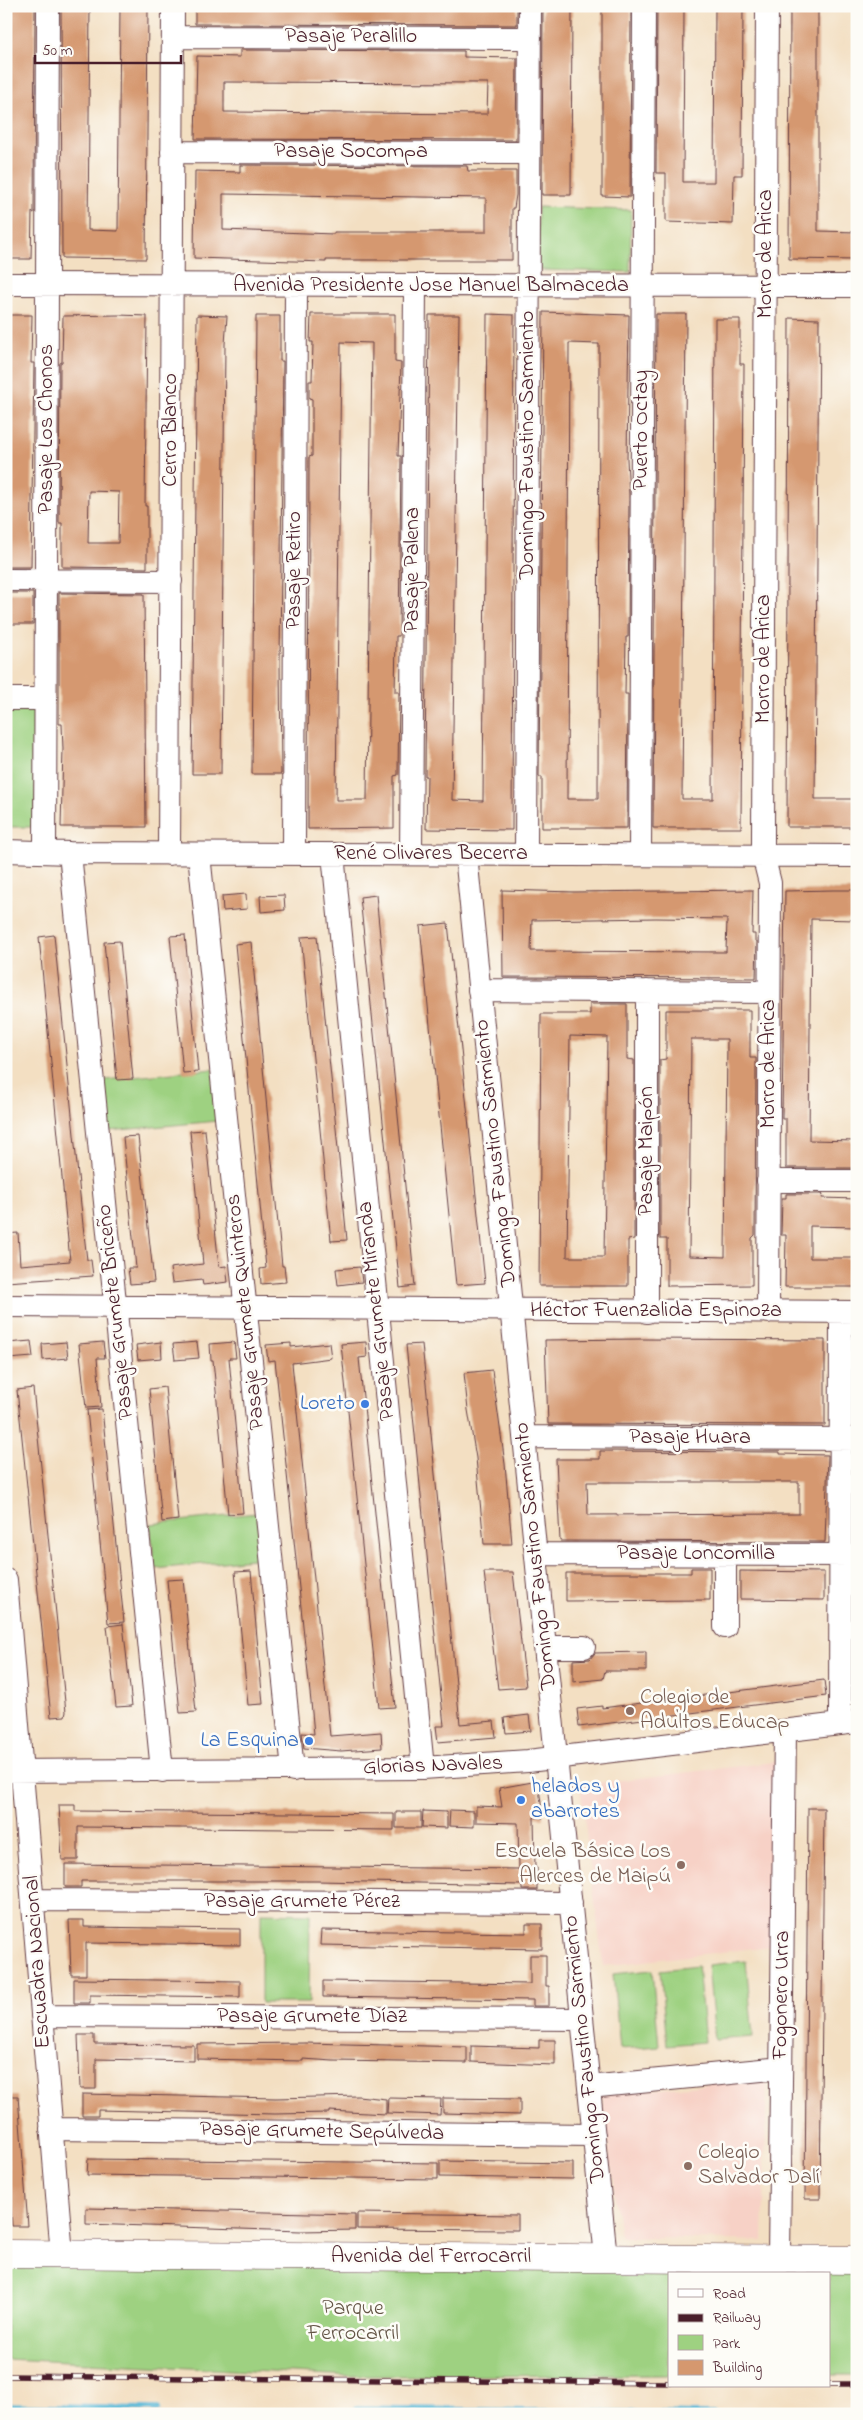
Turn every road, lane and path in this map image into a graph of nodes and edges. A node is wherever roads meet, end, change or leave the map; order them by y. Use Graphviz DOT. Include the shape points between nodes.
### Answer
graph roads {
  1 [pos="48,6"];
  2 [pos="173,6"];
  3 [pos="530,6"];
  4 [pos="644,6"];
  5 [pos="767,6"];
  6 [pos="173,37"];
  7 [pos="530,38"];
  8 [pos="172,152"];
  9 [pos="529,153"];
  10 [pos="6,284"];
  11 [pos="47,284"];
  12 [pos="172,285"];
  13 [pos="296,285"];
  14 [pos="415,286"];
  15 [pos="529,286"];
  16 [pos="643,286"];
  17 [pos="766,286"];
  18 [pos="857,286"];
  19 [pos="6,580"];
  20 [pos="46,580"];
  21 [pos="171,581"];
  22 [pos="6,699"];
  23 [pos="46,699"];
  24 [pos="6,851"];
  25 [pos="45,852"];
  26 [pos="70,853"];
  27 [pos="169,854"];
  28 [pos="200,854"];
  29 [pos="294,854"];
  30 [pos="333,854"];
  31 [pos="411,854"];
  32 [pos="466,854"];
  33 [pos="526,854"];
  34 [pos="640,855"];
  35 [pos="763,855"];
  36 [pos="857,856"];
  37 [pos="479,990"];
  38 [pos="647,991"];
  39 [pos="769,992"];
  40 [pos="768,1181"];
  41 [pos="857,1181"];
  42 [pos="6,1306"];
  43 [pos="115,1307"];
  44 [pos="246,1309"];
  45 [pos="377,1310"];
  46 [pos="511,1311"];
  47 [pos="647,1312"];
  48 [pos="768,1312"];
  49 [pos="849,1312"];
  50 [pos="524,1437"];
  51 [pos="849,1439"];
  52 [pos="536,1554"];
  53 [pos="725,1554"];
  54 [pos="849,1555"];
  55 [pos="6,1580"];
  56 [pos="725,1627"];
  57 [pos="584,1647"];
  58 [pos="545,1648"];
  59 [pos="848,1723"];
  60 [pos="785,1731"];
  61 [pos="556,1758"];
  62 [pos="423,1768"];
  63 [pos="15,1770"];
  64 [pos="293,1770"];
  65 [pos="162,1771"];
  66 [pos="34,1900"];
  67 [pos="571,1903"];
  68 [pos="42,2016"];
  69 [pos="582,2019"];
  70 [pos="781,2068"];
  71 [pos="589,2088"];
  72 [pos="51,2129"];
  73 [pos="594,2135"];
  74 [pos="6,2254"];
  75 [pos="62,2255"];
  76 [pos="606,2258"];
  77 [pos="779,2259"];
  78 [pos="857,2260"];
  1 -- 11 [label="street, Pasaje Los Chonos"];
  2 -- 6 [label="street, Cerro Blanco"];
  3 -- 7 [label="street, Domingo Faustino Sarmiento"];
  4 -- 16 [label="street, Puerto Octay"];
  5 -- 17 [label="street, Morro de Arica"];
  6 -- 7 [label="street, Pasaje Peralillo"];
  6 -- 8 [label="street, Cerro Blanco"];
  7 -- 9 [label="street, Domingo Faustino Sarmiento"];
  8 -- 9 [label="street, Pasaje Socompa"];
  8 -- 12 [label="street, Cerro Blanco"];
  9 -- 15 [label="street, Domingo Faustino Sarmiento"];
  10 -- 11 [label="street, Avenida Presidente Jose Manuel Balmaceda"];
  11 -- 12 [label="street, Avenida Presidente Jose Manuel Balmaceda"];
  11 -- 20 [label="street, Pasaje Los Chonos"];
  12 -- 13 [label="street, Avenida Presidente Jose Manuel Balmaceda"];
  12 -- 21 [label="street, Cerro Blanco"];
  13 -- 14 [label="street, Avenida Presidente Jose Manuel Balmaceda"];
  13 -- 29 [label="street, Pasaje Retiro"];
  14 -- 15 [label="street, Avenida Presidente Jose Manuel Balmaceda"];
  14 -- 31 [label="street, Pasaje Palena"];
  15 -- 16 [label="street, Avenida Presidente Jose Manuel Balmaceda"];
  15 -- 33 [label="street, Domingo Faustino Sarmiento"];
  16 -- 17 [label="street, Avenida Presidente Jose Manuel Balmaceda"];
  16 -- 34 [label="street, Puerto Octay"];
  17 -- 18 [label="street, Avenida Presidente Jose Manuel Balmaceda"];
  17 -- 35 [label="street, Morro de Arica"];
  19 -- 20 [label="street"];
  20 -- 21 [label="street"];
  20 -- 23 [label="street, Pasaje Los Chonos"];
  21 -- 27 [label="street, Cerro Blanco"];
  22 -- 23 [label="street"];
  23 -- 25 [label="street, Pasaje Los Chonos"];
  24 -- 25 [label="street, René Olivares Becerra"];
  25 -- 26 [label="street, René Olivares Becerra"];
  26 -- 27 [label="street, René Olivares Becerra"];
  26 -- 43 [label="street, Pasaje Grumete Briceño"];
  27 -- 28 [label="street, René Olivares Becerra"];
  28 -- 29 [label="street, René Olivares Becerra"];
  28 -- 44 [label="street, Pasaje Grumete Quinteros"];
  29 -- 30 [label="street, René Olivares Becerra"];
  30 -- 31 [label="street, René Olivares Becerra"];
  30 -- 45 [label="street, Pasaje Grumete Miranda"];
  31 -- 32 [label="street, René Olivares Becerra"];
  32 -- 33 [label="street, René Olivares Becerra"];
  32 -- 37 [label="street, Domingo Faustino Sarmiento"];
  33 -- 34 [label="street, René Olivares Becerra"];
  34 -- 35 [label="street, René Olivares Becerra"];
  35 -- 36 [label="street, René Olivares Becerra"];
  35 -- 39 [label="street, Morro de Arica" via="770,883"];
  37 -- 38 [label="street"];
  37 -- 46 [label="street, Domingo Faustino Sarmiento"];
  38 -- 39 [label="street"];
  38 -- 47 [label="street, Pasaje Maipón"];
  39 -- 40 [label="street, Morro de Arica"];
  40 -- 41 [label="street"];
  40 -- 48 [label="street, Morro de Arica"];
  42 -- 43 [label="street, Héctor Fuenzalida Espinoza"];
  43 -- 44 [label="street, Héctor Fuenzalida Espinoza"];
  43 -- 65 [label="street, Pasaje Grumete Briceño"];
  44 -- 45 [label="street, Héctor Fuenzalida Espinoza"];
  44 -- 64 [label="street, Pasaje Grumete Quinteros"];
  45 -- 46 [label="street, Héctor Fuenzalida Espinoza"];
  45 -- 62 [label="street, Pasaje Grumete Miranda"];
  46 -- 47 [label="street, Héctor Fuenzalida Espinoza"];
  46 -- 50 [label="street, Domingo Faustino Sarmiento"];
  47 -- 48 [label="street, Héctor Fuenzalida Espinoza"];
  48 -- 49 [label="street, Héctor Fuenzalida Espinoza"];
  49 -- 51 [label="street"];
  50 -- 51 [label="street, Pasaje Huara"];
  50 -- 52 [label="street, Domingo Faustino Sarmiento"];
  51 -- 54 [label="street"];
  52 -- 53 [label="street, Pasaje Loncomilla"];
  52 -- 58 [label="street, Domingo Faustino Sarmiento"];
  53 -- 54 [label="street, Pasaje Loncomilla"];
  53 -- 56 [label="street"];
  54 -- 59 [label="street"];
  55 -- 63 [label="street, Escuadra Nacional"];
  57 -- 58 [label="street"];
  58 -- 61 [label="street, Domingo Faustino Sarmiento"];
  59 -- 60 [label="street, Glorias Navales"];
  60 -- 61 [label="street, Glorias Navales"];
  60 -- 70 [label="street, Fogonero Urra"];
  61 -- 62 [label="street, Glorias Navales"];
  61 -- 67 [label="street, Domingo Faustino Sarmiento"];
  62 -- 64 [label="street, Glorias Navales"];
  63 -- 65 [label="street, Glorias Navales"];
  63 -- 66 [label="street, Escuadra Nacional"];
  64 -- 65 [label="street, Glorias Navales"];
  66 -- 67 [label="street, Pasaje Grumete Pérez"];
  66 -- 68 [label="street, Escuadra Nacional"];
  67 -- 69 [label="street, Domingo Faustino Sarmiento"];
  68 -- 69 [label="street, Pasaje Grumete Díaz"];
  68 -- 72 [label="street, Escuadra Nacional"];
  69 -- 71 [label="street, Domingo Faustino Sarmiento"];
  70 -- 71 [label="street"];
  70 -- 77 [label="street, Fogonero Urra"];
  71 -- 73 [label="street, Domingo Faustino Sarmiento"];
  72 -- 73 [label="street, Pasaje Grumete Sepúlveda"];
  72 -- 75 [label="street, Escuadra Nacional"];
  73 -- 76 [label="street, Domingo Faustino Sarmiento"];
  74 -- 75 [label="street, Avenida del Ferrocarril"];
  75 -- 76 [label="street, Avenida del Ferrocarril"];
  76 -- 77 [label="street, Avenida del Ferrocarril"];
  77 -- 78 [label="street, Avenida del Ferrocarril"];
}
